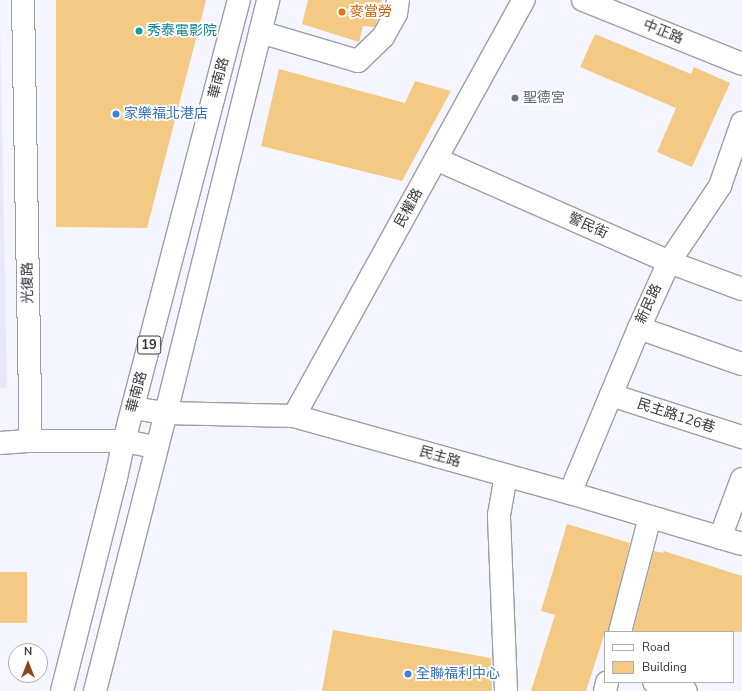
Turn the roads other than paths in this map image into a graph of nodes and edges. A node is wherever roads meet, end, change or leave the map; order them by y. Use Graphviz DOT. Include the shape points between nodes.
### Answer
graph roads {
  1 [pos="23,0"];
  2 [pos="239,0"];
  3 [pos="268,0"];
  4 [pos="398,0"];
  5 [pos="524,0"];
  6 [pos="583,0"];
  7 [pos="260,32"];
  8 [pos="742,64"];
  9 [pos="742,123"];
  10 [pos="436,159"];
  11 [pos="669,262"];
  12 [pos="742,289"];
  13 [pos="639,328"];
  14 [pos="742,364"];
  15 [pos="611,395"];
  16 [pos="133,408"];
  17 [pos="166,413"];
  18 [pos="294,416"];
  19 [pos="742,437"];
  20 [pos="31,441"];
  21 [pos="124,441"];
  22 [pos="0,443"];
  23 [pos="156,447"];
  24 [pos="506,476"];
  25 [pos="742,478"];
  26 [pos="570,493"];
  27 [pos="650,517"];
  28 [pos="720,538"];
  29 [pos="742,544"];
  30 [pos="620,631"];
  31 [pos="658,683"];
  32 [pos="62,691"];
  33 [pos="95,691"];
  34 [pos="506,691"];
  35 [pos="686,691"];
  1 -- 20 [label="street, 光復路"];
  2 -- 16 [label="street, 華南路 / 19"];
  3 -- 7 [label="street, 華南路 / 19"];
  4 -- 7 [label="street" via="396,14 383,37 358,61"];
  5 -- 10 [label="street, 民權路"];
  6 -- 8 [label="street, 中正路"];
  7 -- 17 [label="street, 華南路 / 19"];
  9 -- 11 [label="street, 新民路" via="720,186"];
  10 -- 11 [label="street, 警民街"];
  10 -- 18 [label="street, 民權路"];
  11 -- 12 [label="street, 警民街"];
  11 -- 13 [label="street, 新民路"];
  13 -- 14 [label="street"];
  13 -- 15 [label="street, 新民路"];
  15 -- 19 [label="street, 民主路126巷"];
  15 -- 26 [label="street, 新民路"];
  16 -- 17 [label="street, 民主路"];
  16 -- 21 [label="street, 華南路 / 19"];
  17 -- 18 [label="street, 民主路"];
  17 -- 23 [label="street, 華南路 / 19"];
  18 -- 24 [label="street, 民主路"];
  20 -- 21 [label="street"];
  20 -- 22 [label="street"];
  21 -- 23 [label="street"];
  21 -- 32 [label="street, 華南路 / 19"];
  23 -- 33 [label="street, 華南路 / 19"];
  24 -- 26 [label="street, 民主路"];
  24 -- 34 [label="street" via="499,515"];
  25 -- 28 [label="street"];
  26 -- 27 [label="street, 民主路"];
  27 -- 28 [label="street, 民主路"];
  27 -- 30 [label="street"];
  28 -- 29 [label="street, 民主路"];
  31 -- 35 [label="street"];
}
